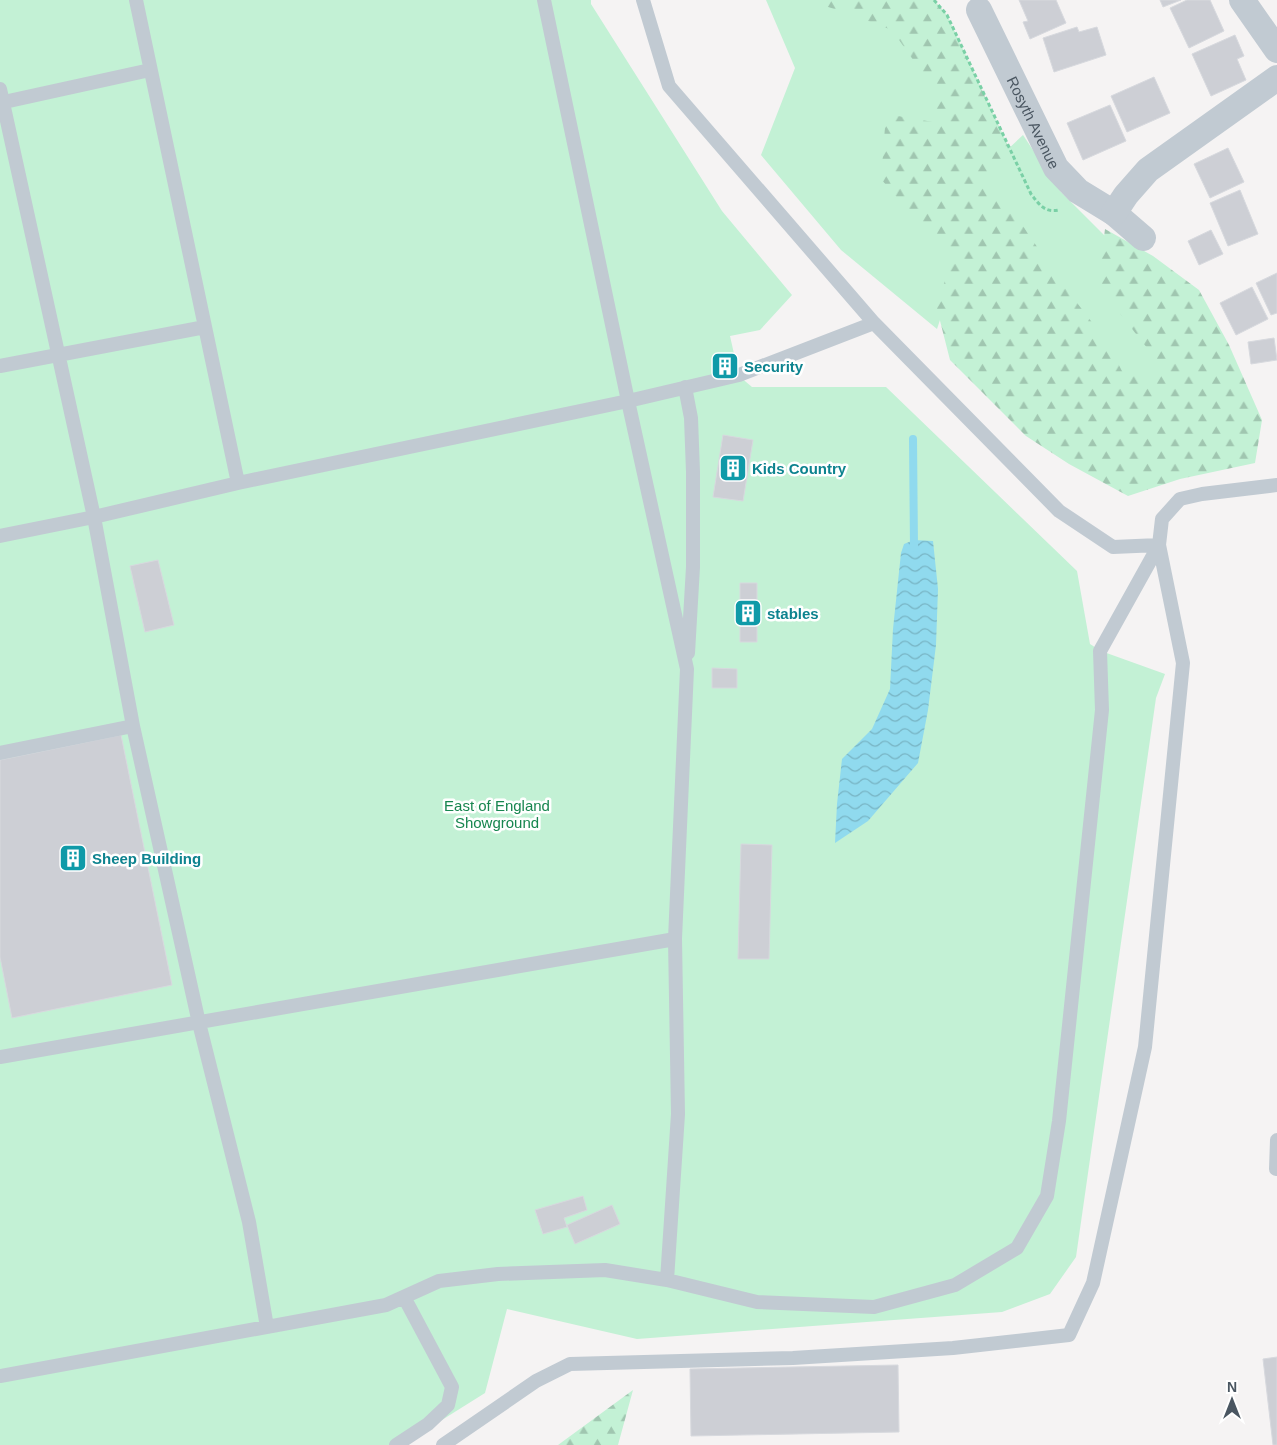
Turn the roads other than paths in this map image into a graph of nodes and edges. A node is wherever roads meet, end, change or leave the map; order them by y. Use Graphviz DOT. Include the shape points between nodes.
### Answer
graph roads {
  1 [pos="136,0"];
  2 [pos="544,0"];
  3 [pos="643,0"];
  4 [pos="1242,0"];
  5 [pos="979,10"];
  6 [pos="1277,50"];
  7 [pos="150,70"];
  8 [pos="1277,78"];
  9 [pos="1,98"];
  10 [pos="1114,213"];
  11 [pos="1143,238"];
  12 [pos="874,323"];
  13 [pos="205,327"];
  14 [pos="58,355"];
  15 [pos="0,366"];
  16 [pos="684,387"];
  17 [pos="628,401"];
  18 [pos="238,483"];
  19 [pos="1277,485"];
  20 [pos="94,517"];
  21 [pos="0,536"];
  22 [pos="1159,545"];
  23 [pos="687,669"];
  24 [pos="132,726"];
  25 [pos="0,753"];
  26 [pos="675,939"];
  27 [pos="199,1023"];
  28 [pos="0,1057"];
  29 [pos="1277,1140"];
  30 [pos="1276,1169"];
  31 [pos="668,1280"];
  32 [pos="404,1297"];
  33 [pos="267,1327"];
  34 [pos="0,1376"];
  35 [pos="396,1445"];
  36 [pos="443,1445"];
  1 -- 7 [label="lane"];
  2 -- 17 [label="lane"];
  3 -- 12 [label="lane" via="669,86"];
  4 -- 6 [label="street"];
  5 -- 10 [label="street, Rosyth Avenue" via="1056,168 1078,191"];
  7 -- 9 [label="lane"];
  7 -- 13 [label="lane"];
  8 -- 10 [label="street" via="1148,170"];
  9 -- 14 [label="lane"];
  10 -- 11 [label="street, Rosyth Avenue"];
  12 -- 16 [label="lane" via="739,376"];
  12 -- 22 [label="lane" via="1059,511 1113,547"];
  13 -- 14 [label="lane"];
  13 -- 18 [label="lane"];
  14 -- 15 [label="lane"];
  14 -- 20 [label="lane"];
  16 -- 17 [label="lane"];
  16 -- 23 [label="lane" via="691,418 693,472 693,567"];
  17 -- 18 [label="lane"];
  17 -- 23 [label="lane"];
  18 -- 20 [label="lane"];
  19 -- 22 [label="lane" via="1180,499 1162,519"];
  20 -- 21 [label="lane"];
  20 -- 24 [label="lane"];
  22 -- 31 [label="lane" via="1100,651 1102,710 1059,1121 1046,1196 1016,1248 955,1285 874,1307 757,1302"];
  22 -- 36 [label="lane" via="1183,663 1145,1047 1093,1283 1069,1335 953,1348 793,1358 570,1364 536,1381"];
  23 -- 26 [label="lane"];
  24 -- 25 [label="lane"];
  24 -- 27 [label="lane"];
  26 -- 27 [label="lane"];
  26 -- 31 [label="lane" via="678,1114"];
  27 -- 28 [label="lane"];
  27 -- 33 [label="lane" via="249,1222"];
  29 -- 30 [label="lane"];
  31 -- 32 [label="lane" via="605,1270 498,1274 440,1281"];
  32 -- 33 [label="lane" via="386,1305"];
  32 -- 35 [label="lane" via="452,1387 448,1405 428,1424"];
  33 -- 34 [label="lane"];
}
